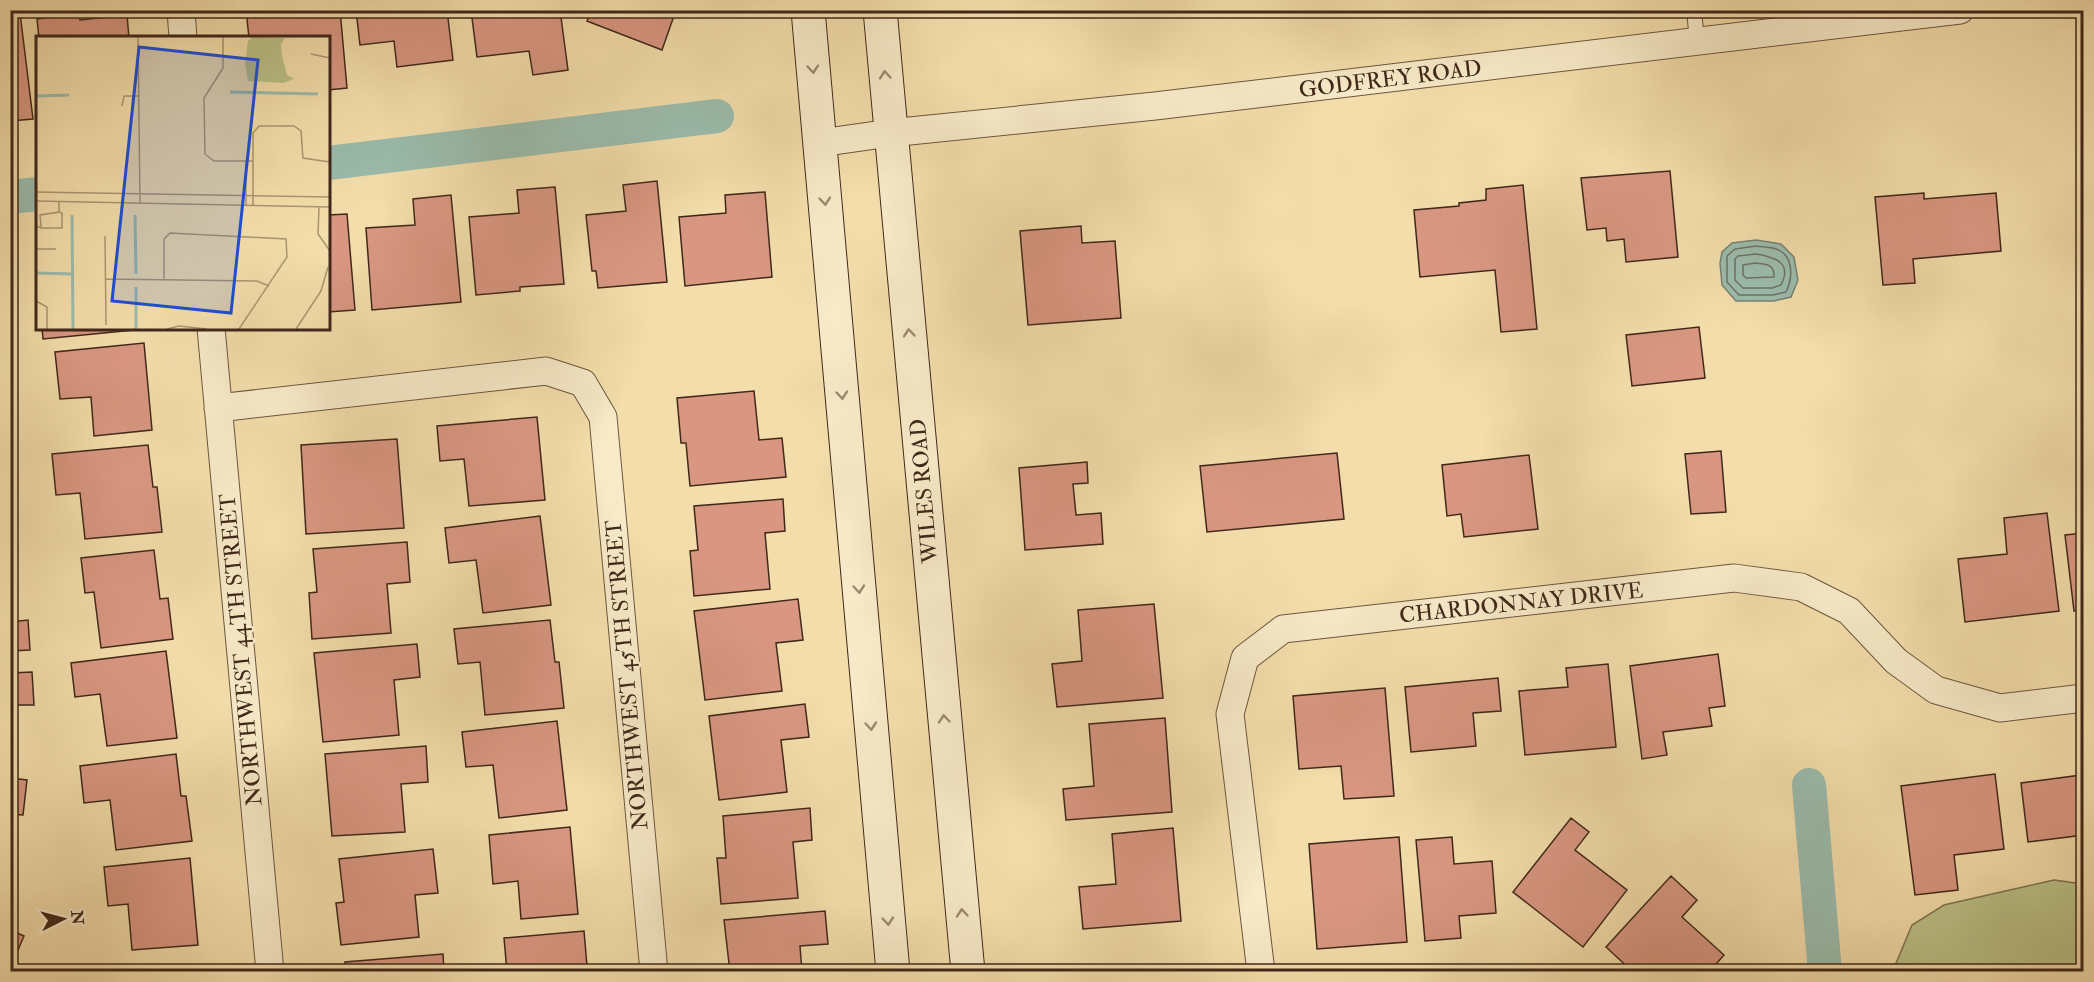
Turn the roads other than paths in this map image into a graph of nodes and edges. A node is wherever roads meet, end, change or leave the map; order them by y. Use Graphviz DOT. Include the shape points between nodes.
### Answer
graph roads {
  1 [pos="181,10"];
  2 [pos="808,10"];
  3 [pos="880,10"];
  4 [pos="1694,10"];
  5 [pos="1960,10"];
  6 [pos="183,36"];
  7 [pos="1696,41"];
  8 [pos="890,133"];
  9 [pos="820,143"];
  10 [pos="211,330"];
  11 [pos="218,408"];
  12 [pos="2084,698"];
  13 [pos="270,972"];
  14 [pos="654,972"];
  15 [pos="893,972"];
  16 [pos="968,972"];
  17 [pos="1261,972"];
  1 -- 6 [label="street"];
  2 -- 9 [label="main road, one-way"];
  8 -- 3 [label="main road, WILES ROAD, one-way"];
  4 -- 7 [label="lane"];
  5 -- 7 [label="street, GODFREY ROAD"];
  7 -- 8 [label="street, GODFREY ROAD" via="1155,106"];
  8 -- 9 [label="street, GODFREY ROAD"];
  16 -- 8 [label="main road, WILES ROAD, one-way"];
  9 -- 15 [label="main road, one-way"];
  10 -- 11 [label="street, NORTHWEST 44TH STREET"];
  11 -- 13 [label="street, NORTHWEST 44TH STREET"];
  11 -- 14 [label="street, NORTHWEST 45TH STREET" via="546,371 583,383 603,417"];
  12 -- 17 [label="street, CHARDONNAY DRIVE" via="2000,708 1936,690 1896,661 1849,611 1801,587 1734,578 1283,629 1245,658 1230,714"];
}
